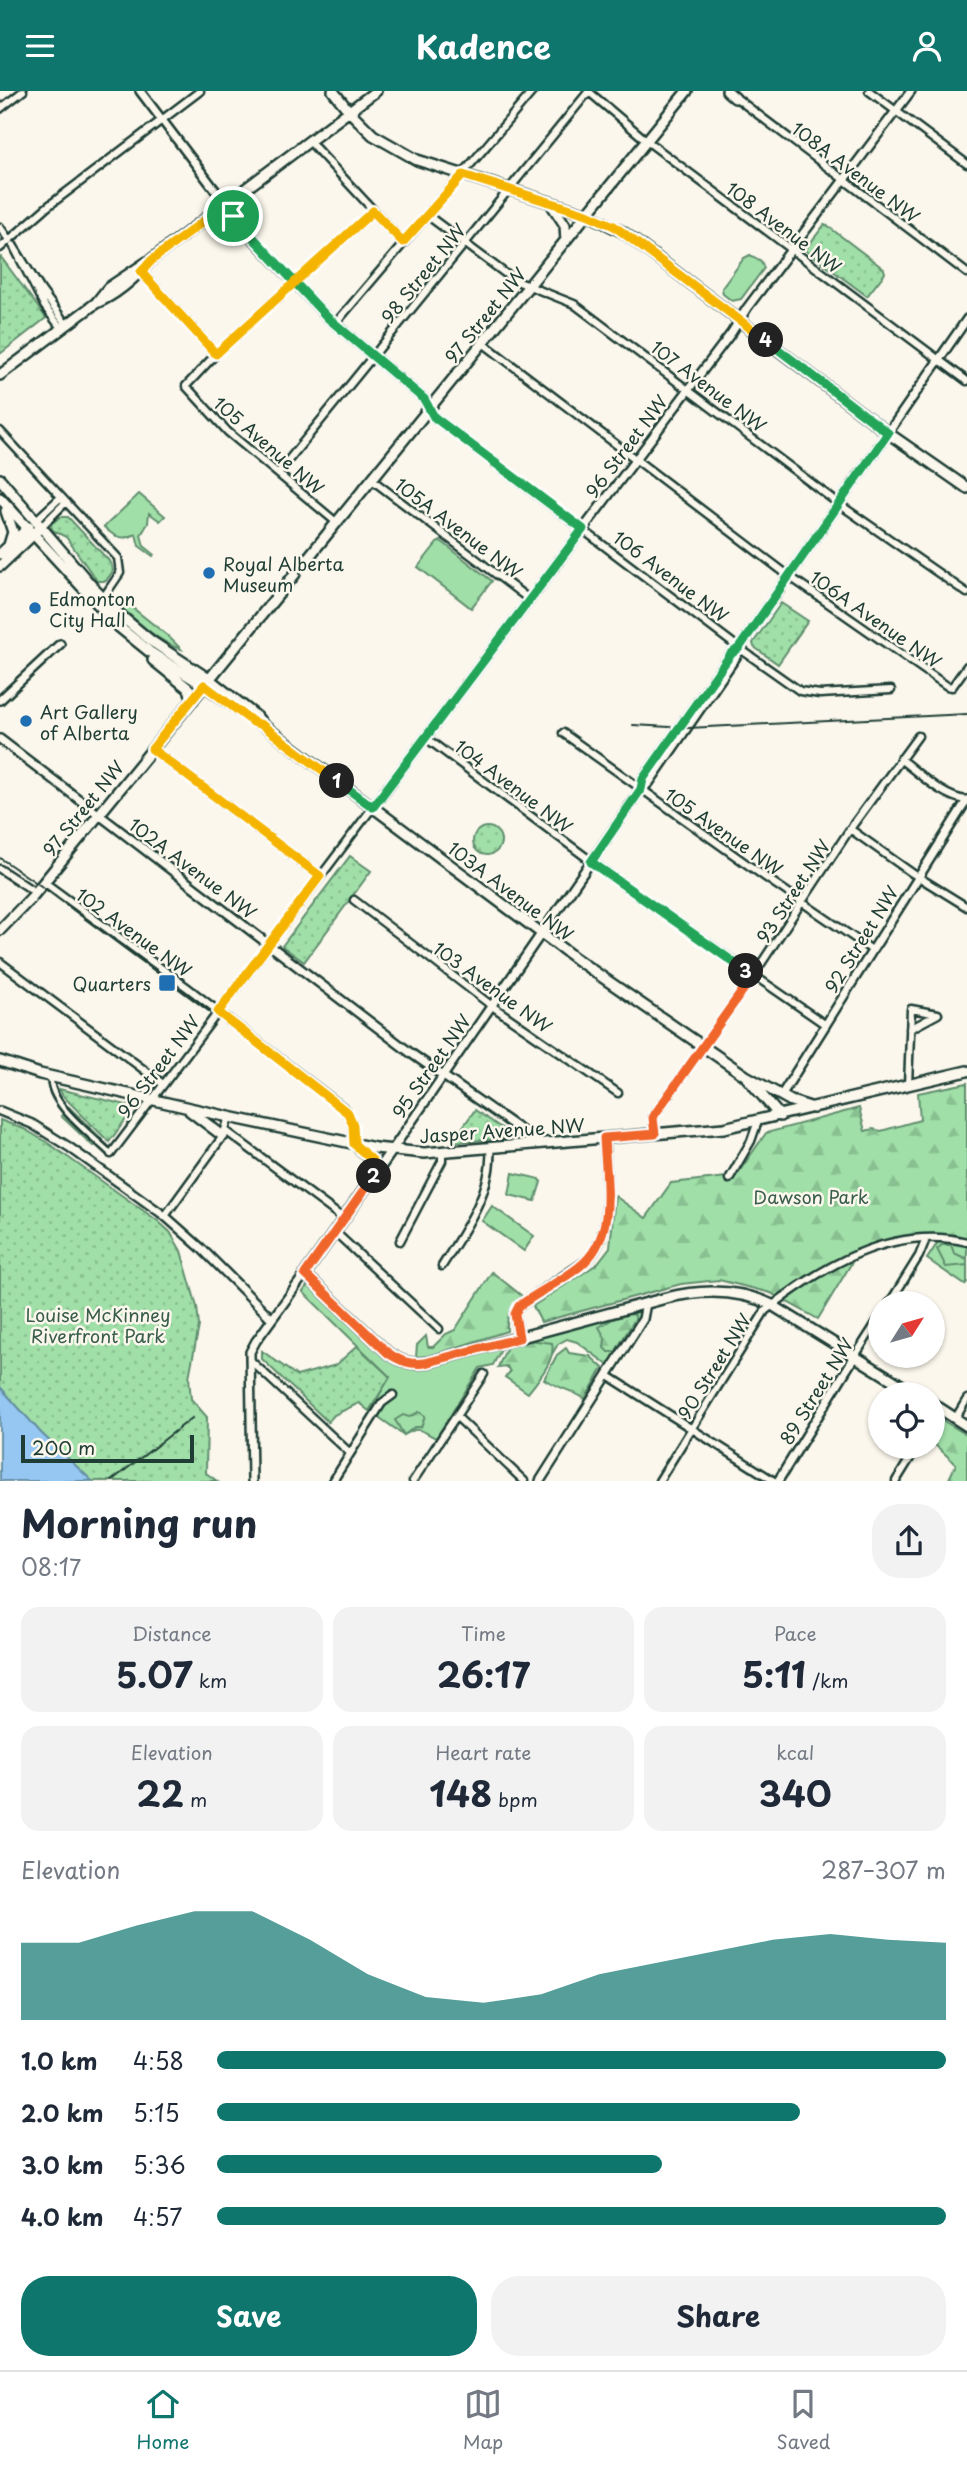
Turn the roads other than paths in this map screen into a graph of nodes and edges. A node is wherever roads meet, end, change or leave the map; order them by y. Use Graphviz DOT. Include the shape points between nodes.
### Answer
graph roads {
  1 [pos="23,91"];
  2 [pos="140,91"];
  3 [pos="200,91"];
  4 [pos="333,91"];
  5 [pos="376,91"];
  6 [pos="533,91"];
  7 [pos="588,91"];
  8 [pos="687,91"];
  9 [pos="727,91"];
  10 [pos="869,91"];
  11 [pos="911,91"];
  12 [pos="734,95"];
  13 [pos="0,109"];
  14 [pos="349,111"];
  15 [pos="896,111"];
  16 [pos="162,120"];
  17 [pos="309,141"];
  18 [pos="646,141"];
  19 [pos="967,164"];
  20 [pos="463,175"];
  21 [pos="843,180"];
  22 [pos="509,189"];
  23 [pos="550,202"];
  24 [pos="225,205"];
  25 [pos="373,211"];
  26 [pos="587,214"];
  27 [pos="427,215"];
  28 [pos="0,227"];
  29 [pos="8,239"];
  30 [pos="566,241"];
  31 [pos="403,242"];
  32 [pos="465,243"];
  33 [pos="0,248"];
  34 [pos="790,250"];
  35 [pos="139,269"];
  36 [pos="967,274"];
  37 [pos="295,283"];
  38 [pos="529,286"];
  39 [pos="967,319"];
  40 [pos="740,320"];
  41 [pos="335,324"];
  42 [pos="64,326"];
  43 [pos="483,344"];
  44 [pos="216,354"];
  45 [pos="373,357"];
  46 [pos="938,361"];
  47 [pos="0,375"];
  48 [pos="967,381"];
  49 [pos="688,390"];
  50 [pos="429,408"];
  51 [pos="0,431"];
  52 [pos="888,433"];
  53 [pos="636,460"];
  54 [pos="278,473"];
  55 [pos="371,479"];
  56 [pos="1,481"];
  57 [pos="967,488"];
  58 [pos="1,499"];
  59 [pos="64,500"];
  60 [pos="839,504"];
  61 [pos="336,522"];
  62 [pos="38,524"];
  63 [pos="583,529"];
  64 [pos="30,532"];
  65 [pos="9,545"];
  66 [pos="0,554"];
  67 [pos="307,559"];
  68 [pos="0,566"];
  69 [pos="295,574"];
  70 [pos="789,576"];
  71 [pos="967,593"];
  72 [pos="530,600"];
  73 [pos="100,602"];
  74 [pos="60,644"];
  75 [pos="739,648"];
  76 [pos="150,652"];
  77 [pos="967,666"];
  78 [pos="207,682"];
  79 [pos="891,690"];
  80 [pos="0,700"];
  81 [pos="192,700"];
  82 [pos="562,733"];
  83 [pos="918,736"];
  84 [pos="426,738"];
  85 [pos="0,739"];
  86 [pos="152,749"];
  87 [pos="900,759"];
  88 [pos="641,789"];
  89 [pos="967,800"];
  90 [pos="373,807"];
  91 [pos="98,815"];
  92 [pos="850,829"];
  93 [pos="591,862"];
  94 [pos="0,869"];
  95 [pos="320,876"];
  96 [pos="918,877"];
  97 [pos="44,882"];
  98 [pos="36,892"];
  99 [pos="354,900"];
  100 [pos="803,904"];
  101 [pos="967,907"];
  102 [pos="0,930"];
  103 [pos="541,934"];
  104 [pos="269,945"];
  105 [pos="872,950"];
  106 [pos="0,962"];
  107 [pos="753,976"];
  108 [pos="492,1006"];
  109 [pos="218,1012"];
  110 [pos="826,1025"];
  111 [pos="910,1029"];
  112 [pos="703,1046"];
  113 [pos="0,1061"];
  114 [pos="967,1071"];
  115 [pos="51,1076"];
  116 [pos="746,1076"];
  117 [pos="443,1077"];
  118 [pos="163,1084"];
  119 [pos="908,1085"];
  120 [pos="618,1093"];
  121 [pos="763,1096"];
  122 [pos="783,1096"];
  123 [pos="154,1100"];
  124 [pos="183,1106"];
  125 [pos="813,1108"];
  126 [pos="0,1111"];
  127 [pos="780,1116"];
  128 [pos="229,1117"];
  129 [pos="758,1121"];
  130 [pos="225,1133"];
  131 [pos="655,1134"];
  132 [pos="604,1138"];
  133 [pos="539,1143"];
  134 [pos="354,1144"];
  135 [pos="491,1148"];
  136 [pos="392,1150"];
  137 [pos="442,1152"];
  138 [pos="111,1154"];
  139 [pos="375,1174"];
  140 [pos="729,1179"];
  141 [pos="165,1216"];
  142 [pos="344,1219"];
  143 [pos="335,1232"];
  144 [pos="926,1239"];
  145 [pos="400,1241"];
  146 [pos="967,1242"];
  147 [pos="442,1266"];
  148 [pos="305,1274"];
  149 [pos="897,1291"];
  150 [pos="646,1303"];
  151 [pos="772,1305"];
  152 [pos="272,1319"];
  153 [pos="439,1329"];
  154 [pos="868,1336"];
  155 [pos="519,1338"];
  156 [pos="855,1356"];
  157 [pos="250,1360"];
  158 [pos="484,1374"];
  159 [pos="607,1375"];
  160 [pos="896,1382"];
  161 [pos="393,1395"];
  162 [pos="967,1399"];
  163 [pos="945,1412"];
  164 [pos="456,1416"];
  165 [pos="955,1419"];
  166 [pos="967,1426"];
  167 [pos="691,1430"];
  168 [pos="350,1453"];
  169 [pos="910,1459"];
  170 [pos="252,1481"];
  171 [pos="333,1481"];
  172 [pos="413,1481"];
  173 [pos="524,1481"];
  174 [pos="540,1481"];
  175 [pos="659,1481"];
  176 [pos="776,1481"];
  177 [pos="896,1481"];
  1 -- 13 [label="street"];
  2 -- 16 [label="street, 106 Avenue NW"];
  3 -- 16 [label="street"];
  4 -- 14 [label="main road"];
  5 -- 14 [label="main road"];
  6 -- 20 [label="street"];
  7 -- 18 [label="street, 108 Avenue NW"];
  7 -- 22 [label="street, 98 Street NW"];
  8 -- 18 [label="main road, 97 Street NW"];
  9 -- 12 [label="main road"];
  10 -- 15 [label="street"];
  11 -- 15 [label="street, 96 Street NW"];
  12 -- 21 [label="street, 108A Avenue NW"];
  14 -- 17 [label="main road"];
  14 -- 20 [label="main road" via="373,135 401,152"];
  15 -- 19 [label="street"];
  15 -- 21 [label="street, 96 Street NW"];
  16 -- 24 [label="street, 106 Avenue NW"];
  16 -- 29 [label="street"];
  17 -- 24 [label="main road"];
  17 -- 25 [label="street"];
  18 -- 26 [label="main road, 97 Street NW"];
  18 -- 34 [label="street, 108 Avenue NW"];
  20 -- 22 [label="main road"];
  20 -- 27 [label="street"];
  21 -- 34 [label="street, 96 Street NW"];
  21 -- 36 [label="street, 108A Avenue NW"];
  22 -- 23 [label="main road"];
  22 -- 32 [label="street, 98 Street NW"];
  23 -- 26 [label="main road"];
  23 -- 30 [label="main road" via="565,223"];
  24 -- 35 [label="main road"];
  24 -- 37 [label="street, 106 Avenue NW"];
  25 -- 31 [label="street"];
  25 -- 37 [label="street"];
  26 -- 30 [label="main road, 97 Street NW"];
  26 -- 40 [label="main road" via="623,232"];
  27 -- 31 [label="street"];
  27 -- 32 [label="street, 107 Avenue NW"];
  28 -- 29 [label="street"];
  29 -- 33 [label="street"];
  29 -- 42 [label="street"];
  30 -- 38 [label="main road, 97 Street NW"];
  31 -- 41 [label="street"];
  32 -- 38 [label="street, 107 Avenue NW"];
  32 -- 45 [label="street, 98 Street NW"];
  34 -- 40 [label="street, 96 Street NW"];
  34 -- 46 [label="street, 108 Avenue NW"];
  35 -- 42 [label="main road" via="104,291 96,303"];
  35 -- 44 [label="street"];
  37 -- 41 [label="street, 106 Avenue NW"];
  37 -- 44 [label="street"];
  38 -- 43 [label="main road, 97 Street NW"];
  38 -- 49 [label="street, 107 Avenue NW" via="574,304"];
  39 -- 46 [label="street, 95 Street NW"];
  40 -- 49 [label="street, 96 Street NW"];
  40 -- 52 [label="main road"];
  41 -- 45 [label="street, 106 Avenue NW"];
  42 -- 47 [label="main road"];
  43 -- 50 [label="main road, 97 Street NW"];
  43 -- 53 [label="street, 106A Avenue NW"];
  44 -- 54 [label="street, 105 Avenue NW" via="186,386 228,432"];
  45 -- 50 [label="street, 106 Avenue NW"];
  45 -- 54 [label="street, 98 Street NW"];
  46 -- 48 [label="street, 108 Avenue NW"];
  46 -- 52 [label="street, 95 Street NW"];
  49 -- 53 [label="street, 96 Street NW"];
  49 -- 60 [label="street, 107 Avenue NW"];
  50 -- 55 [label="main road, 97 Street NW"];
  50 -- 63 [label="street, 106 Avenue NW" via="434,417"];
  51 -- 59 [label="street"];
  52 -- 57 [label="main road"];
  52 -- 60 [label="street, 95 Street NW"];
  53 -- 63 [label="street, 96 Street NW"];
  53 -- 70 [label="street, 106A Avenue NW"];
  54 -- 61 [label="street, 105 Avenue NW"];
  55 -- 61 [label="main road, 97 Street NW"];
  55 -- 72 [label="street, 105A Avenue NW"];
  56 -- 62 [label="main road, 103A Avenue NW"];
  58 -- 64 [label="main road, 103A Avenue NW"];
  58 -- 65 [label="main road" via="12,524"];
  59 -- 62 [label="street"];
  59 -- 73 [label="street" via="120,564 120,573"];
  60 -- 70 [label="street, 95 Street NW"];
  60 -- 71 [label="street, 107 Avenue NW"];
  61 -- 67 [label="main road, 97 Street NW"];
  62 -- 64 [label="main road"];
  62 -- 73 [label="main road, 103A Avenue NW"];
  63 -- 72 [label="street, 96 Street NW"];
  63 -- 75 [label="street, 106 Avenue NW"];
  64 -- 65 [label="main road"];
  64 -- 68 [label="main road"];
  64 -- 73 [label="main road, 103A Avenue NW"];
  65 -- 66 [label="main road"];
  69 -- 78 [label="main road, 97 Street NW"];
  70 -- 75 [label="street, 95 Street NW"];
  70 -- 77 [label="street, 106A Avenue NW" via="952,688"];
  72 -- 84 [label="street, 96 Street NW"];
  73 -- 76 [label="main road, 103A Avenue NW" via="118,627"];
  73 -- 78 [label="main road, 103A Avenue NW"];
  74 -- 80 [label="street"];
  75 -- 79 [label="street, 106 Avenue NW" via="800,691"];
  75 -- 88 [label="street, 95 Street NW" via="643,779"];
  76 -- 78 [label="main road, 103A Avenue NW"];
  76 -- 81 [label="main road" via="152,659 189,689"];
  78 -- 81 [label="main road, 97 Street NW"];
  78 -- 90 [label="main road, 103A Avenue NW"];
  81 -- 86 [label="main road, 97 Street NW"];
  82 -- 88 [label="street, 105 Avenue NW"];
  83 -- 87 [label="street, 93 Street NW"];
  84 -- 90 [label="street, 96 Street NW"];
  84 -- 93 [label="street, 104 Avenue NW"];
  85 -- 91 [label="street, 102A Avenue NW"];
  86 -- 91 [label="main road, 97 Street NW"];
  86 -- 95 [label="street"];
  87 -- 89 [label="street" via="958,799"];
  87 -- 92 [label="street, 93 Street NW"];
  88 -- 93 [label="street, 95 Street NW"];
  88 -- 100 [label="street, 105 Avenue NW"];
  89 -- 96 [label="street, 92 Street NW"];
  90 -- 95 [label="street, 96 Street NW"];
  90 -- 103 [label="main road, 103A Avenue NW"];
  91 -- 97 [label="main road, 97 Street NW"];
  91 -- 104 [label="street, 102A Avenue NW"];
  92 -- 96 [label="street"];
  92 -- 100 [label="street, 93 Street NW"];
  93 -- 103 [label="street, 95 Street NW"];
  93 -- 107 [label="street, 104 Avenue NW"];
  94 -- 98 [label="street"];
  95 -- 104 [label="street, 96 Street NW"];
  96 -- 101 [label="street"];
  96 -- 105 [label="street, 92 Street NW"];
  97 -- 98 [label="main road, 97 Street NW"];
  97 -- 109 [label="street, 102 Avenue NW"];
  98 -- 102 [label="main road, 97 Street NW"];
  99 -- 108 [label="street, 103 Avenue NW"];
  100 -- 105 [label="street, 105 Avenue NW"];
  100 -- 107 [label="street, 93 Street NW"];
  103 -- 108 [label="street, 95 Street NW"];
  103 -- 112 [label="main road, 103A Avenue NW"];
  104 -- 109 [label="street, 96 Street NW"];
  104 -- 117 [label="street, 102A Avenue NW"];
  105 -- 110 [label="street, 92 Street NW"];
  106 -- 118 [label="street"];
  107 -- 110 [label="street, 104 Avenue NW"];
  107 -- 112 [label="street, 93 Street NW"];
  108 -- 117 [label="street, 95 Street NW"];
  108 -- 120 [label="street, 103 Avenue NW"];
  109 -- 118 [label="street, 96 Street NW"];
  109 -- 134 [label="street, 102 Avenue NW" via="344,1108 352,1121"];
  110 -- 122 [label="street, 92 Street NW"];
  111 -- 111 [label="street" via="922,1023 937,1014 911,1009"];
  111 -- 119 [label="street"];
  112 -- 116 [label="main road, 103A Avenue NW"];
  112 -- 131 [label="street, 93 Street NW" via="655,1114"];
  113 -- 115 [label="main road, Jasper Avenue NW"];
  114 -- 119 [label="main road, Jasper Avenue NW"];
  115 -- 123 [label="main road, Jasper Avenue NW"];
  115 -- 138 [label="street" via="51,1088 59,1102"];
  116 -- 121 [label="main road, 103A Avenue NW"];
  116 -- 122 [label="main road, 103A Avenue NW"];
  117 -- 133 [label="street, 102A Avenue NW"];
  117 -- 136 [label="street, 95 Street NW"];
  118 -- 123 [label="street, 96 Street NW"];
  119 -- 125 [label="main road, Jasper Avenue NW"];
  121 -- 122 [label="main road" via="776,1103"];
  121 -- 127 [label="main road, 103A Avenue NW"];
  122 -- 125 [label="main road, 103A Avenue NW"];
  123 -- 124 [label="main road, Jasper Avenue NW"];
  123 -- 138 [label="street, 96 Street NW"];
  124 -- 128 [label="main road, Jasper Avenue NW"];
  124 -- 130 [label="main road"];
  125 -- 127 [label="main road, Jasper Avenue NW"];
  126 -- 141 [label="street" via="69,1147"];
  127 -- 129 [label="main road, Jasper Avenue NW"];
  128 -- 130 [label="street"];
  128 -- 134 [label="main road, Jasper Avenue NW"];
  129 -- 131 [label="main road, Jasper Avenue NW"];
  129 -- 140 [label="street"];
  130 -- 141 [label="street"];
  130 -- 142 [label="street"];
  131 -- 132 [label="main road, Jasper Avenue NW"];
  132 -- 133 [label="main road, Jasper Avenue NW"];
  132 -- 155 [label="street" via="606,1223 598,1247 579,1267 519,1306 515,1314"];
  133 -- 135 [label="main road, Jasper Avenue NW"];
  134 -- 136 [label="main road, Jasper Avenue NW"];
  134 -- 139 [label="main road" via="372,1160"];
  135 -- 137 [label="main road, Jasper Avenue NW"];
  135 -- 147 [label="street" via="478,1206"];
  136 -- 137 [label="main road, Jasper Avenue NW"];
  136 -- 139 [label="main road, 95 Street NW"];
  137 -- 145 [label="street" via="442,1161"];
  139 -- 142 [label="main road, 95 Street NW"];
  141 -- 152 [label="street"];
  142 -- 143 [label="main road, 95 Street NW"];
  143 -- 148 [label="main road, 95 Street NW"];
  143 -- 153 [label="street"];
  144 -- 146 [label="street, 90 Street NW"];
  144 -- 149 [label="street"];
  144 -- 151 [label="street, 90 Street NW" via="860,1251 827,1267"];
  148 -- 152 [label="street, 95 Street NW"];
  148 -- 155 [label="main road" via="388,1353 410,1364"];
  150 -- 151 [label="main road" via="682,1294 720,1292"];
  150 -- 155 [label="main road"];
  150 -- 159 [label="street" via="643,1319"];
  151 -- 156 [label="main road"];
  151 -- 167 [label="street, 90 Street NW"];
  152 -- 157 [label="street, 95 Street NW" via="251,1347"];
  154 -- 156 [label="street, 89 Street NW"];
  156 -- 160 [label="main road"];
  156 -- 176 [label="street, 89 Street NW"];
  157 -- 168 [label="street"];
  157 -- 170 [label="street"];
  158 -- 164 [label="street"];
  159 -- 167 [label="street"];
  159 -- 174 [label="street"];
  161 -- 168 [label="street" via="382,1403"];
  162 -- 165 [label="street"];
  163 -- 165 [label="main road"];
  164 -- 172 [label="street"];
  164 -- 173 [label="street"];
  165 -- 166 [label="main road"];
  167 -- 175 [label="street, 90 Street NW"];
  167 -- 176 [label="street"];
  168 -- 171 [label="street"];
  169 -- 177 [label="street"];
}
